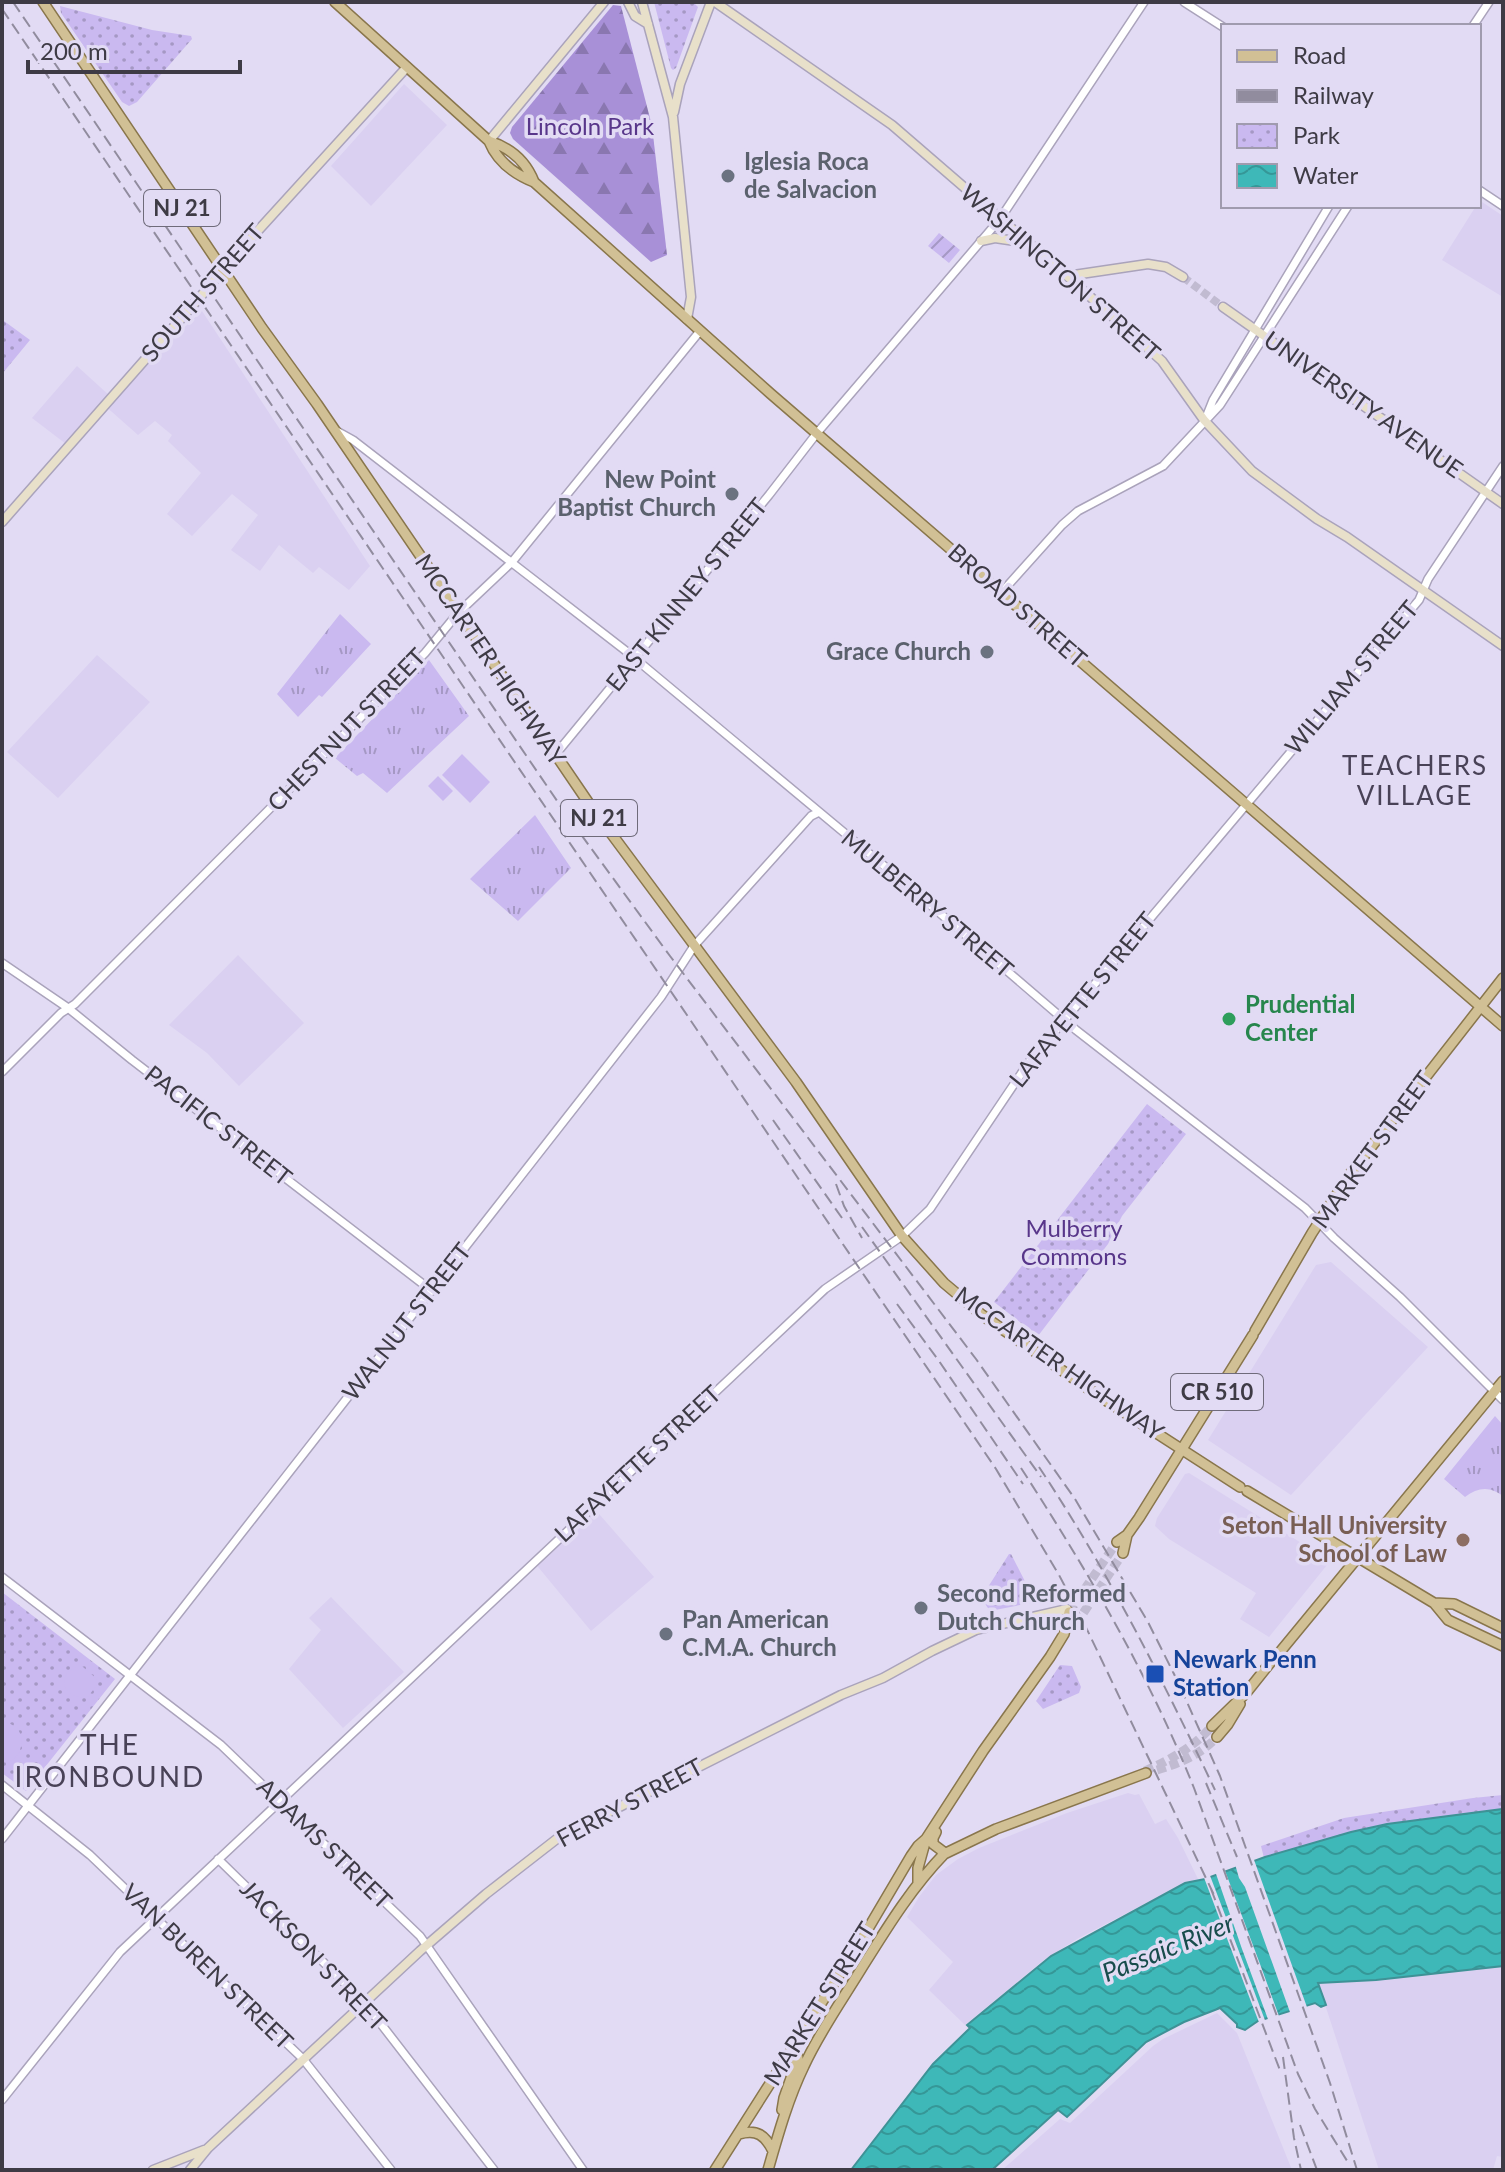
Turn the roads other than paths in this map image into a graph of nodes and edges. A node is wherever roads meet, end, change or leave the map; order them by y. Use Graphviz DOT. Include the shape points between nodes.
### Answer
graph roads {
  1 [pos="43,2"];
  2 [pos="335,2"];
  3 [pos="604,2"];
  4 [pos="628,2"];
  5 [pos="642,2"];
  6 [pos="713,2"];
  7 [pos="1144,2"];
  8 [pos="1184,2"];
  9 [pos="1489,2"];
  10 [pos="1474,24"];
  11 [pos="649,25"];
  12 [pos="1221,26"];
  13 [pos="407,67"];
  14 [pos="673,117"];
  15 [pos="489,141"];
  16 [pos="1481,191"];
  17 [pos="1503,206"];
  18 [pos="1328,208"];
  19 [pos="1347,208"];
  20 [pos="1000,219"];
  21 [pos="981,241"];
  22 [pos="1028,243"];
  23 [pos="223,269"];
  24 [pos="1067,276"];
  25 [pos="1183,277"];
  26 [pos="1223,307"];
  27 [pos="687,319"];
  28 [pos="1255,329"];
  29 [pos="700,331"];
  30 [pos="1264,336"];
  31 [pos="1204,420"];
  32 [pos="333,428"];
  33 [pos="817,433"];
  34 [pos="1503,466"];
  35 [pos="1486,491"];
  36 [pos="1503,504"];
  37 [pos="2,522"];
  38 [pos="512,562"];
  39 [pos="1423,591"];
  40 [pos="1001,593"];
  41 [pos="458,613"];
  42 [pos="1503,646"];
  43 [pos="634,659"];
  44 [pos="555,755"];
  45 [pos="1246,805"];
  46 [pos="819,812"];
  47 [pos="694,946"];
  48 [pos="2,963"];
  49 [pos="1503,978"];
  50 [pos="1481,1007"];
  51 [pos="68,1008"];
  52 [pos="1064,1020"];
  53 [pos="1503,1026"];
  54 [pos="2,1072"];
  55 [pos="1319,1222"];
  56 [pos="902,1236"];
  57 [pos="432,1291"];
  58 [pos="1503,1381"];
  59 [pos="1494,1391"];
  60 [pos="1503,1400"];
  61 [pos="1181,1449"];
  62 [pos="1127,1535"];
  63 [pos="1117,1542"];
  64 [pos="1123,1553"];
  65 [pos="1356,1557"];
  66 [pos="2,1577"];
  67 [pos="1434,1603"];
  68 [pos="1068,1611"];
  69 [pos="1056,1613"];
  70 [pos="1076,1624"];
  71 [pos="1503,1628"];
  72 [pos="1064,1634"];
  73 [pos="1503,1646"];
  74 [pos="130,1676"];
  75 [pos="1246,1693"];
  76 [pos="1212,1726"];
  77 [pos="1217,1737"];
  78 [pos="1146,1772"];
  79 [pos="2,1785"];
  80 [pos="280,1801"];
  81 [pos="28,1806"];
  82 [pos="937,1822"];
  83 [pos="2,1839"];
  84 [pos="926,1839"];
  85 [pos="945,1853"];
  86 [pos="218,1859"];
  87 [pos="918,1868"];
  88 [pos="916,1884"];
  89 [pos="892,1888"];
  90 [pos="156,1917"];
  91 [pos="426,1945"];
  92 [pos="364,2002"];
  93 [pos="794,2046"];
  94 [pos="303,2059"];
  95 [pos="2,2100"];
  96 [pos="781,2125"];
  97 [pos="739,2134"];
  98 [pos="208,2148"];
  99 [pos="773,2151"];
  100 [pos="171,2167"];
  101 [pos="769,2169"];
  102 [pos="153,2170"];
  103 [pos="190,2170"];
  104 [pos="391,2170"];
  105 [pos="494,2170"];
  106 [pos="583,2170"];
  107 [pos="715,2170"];
  1 -- 23 [label="main road, MCCARTER HIGHWAY / NJ 21"];
  2 -- 13 [label="main road, BROAD STREET"];
  3 -- 15 [label="main road"];
  4 -- 11 [label="main road" via="635,16"];
  5 -- 11 [label="main road"];
  6 -- 14 [label="main road" via="680,84"];
  6 -- 20 [label="main road, WASHINGTON STREET" via="892,125"];
  7 -- 20 [label="street, EAST KINNEY STREET"];
  8 -- 12 [label="street"];
  9 -- 10 [label="street"];
  11 -- 14 [label="main road"];
  13 -- 15 [label="main road, BROAD STREET"];
  13 -- 23 [label="main road, SOUTH STREET"];
  14 -- 27 [label="main road" via="691,297"];
  15 -- 27 [label="main road, BROAD STREET" via="519,176 534,182"];
  16 -- 17 [label="street"];
  18 -- 28 [label="street"];
  19 -- 30 [label="street"];
  20 -- 21 [label="street, EAST KINNEY STREET"];
  20 -- 22 [label="main road, WASHINGTON STREET"];
  21 -- 22 [label="main road"];
  21 -- 33 [label="street, EAST KINNEY STREET"];
  22 -- 24 [label="main road, WASHINGTON STREET"];
  23 -- 32 [label="main road, MCCARTER HIGHWAY / NJ 21"];
  23 -- 37 [label="main road, SOUTH STREET"];
  24 -- 25 [label="main road" via="1148,264"];
  24 -- 31 [label="main road, WASHINGTON STREET" via="1162,361"];
  26 -- 28 [label="main road, UNIVERSITY AVENUE"];
  27 -- 29 [label="main road, BROAD STREET"];
  28 -- 30 [label="main road, UNIVERSITY AVENUE"];
  28 -- 31 [label="street"];
  29 -- 33 [label="main road, BROAD STREET"];
  29 -- 38 [label="street, CHESTNUT STREET"];
  30 -- 31 [label="street" via="1220,405"];
  30 -- 35 [label="main road, UNIVERSITY AVENUE"];
  31 -- 39 [label="main road, WASHINGTON STREET" via="1252,471"];
  31 -- 40 [label="street" via="1163,466 1078,511"];
  32 -- 38 [label="street, MULBERRY STREET"];
  32 -- 41 [label="main road, MCCARTER HIGHWAY / NJ 21"];
  33 -- 40 [label="main road, BROAD STREET"];
  33 -- 43 [label="street, EAST KINNEY STREET"];
  34 -- 35 [label="street, WILLIAM STREET"];
  35 -- 36 [label="main road, UNIVERSITY AVENUE"];
  35 -- 39 [label="street, WILLIAM STREET"];
  38 -- 41 [label="street, CHESTNUT STREET"];
  38 -- 43 [label="street, MULBERRY STREET"];
  39 -- 42 [label="main road, WASHINGTON STREET"];
  39 -- 45 [label="street, WILLIAM STREET"];
  40 -- 45 [label="main road, BROAD STREET"];
  41 -- 44 [label="main road, MCCARTER HIGHWAY / NJ 21"];
  41 -- 51 [label="street, CHESTNUT STREET" via="425,653"];
  43 -- 44 [label="street, EAST KINNEY STREET"];
  43 -- 46 [label="street, MULBERRY STREET"];
  44 -- 47 [label="main road, MCCARTER HIGHWAY / NJ 21"];
  45 -- 50 [label="main road, BROAD STREET"];
  45 -- 52 [label="street, LAFAYETTE STREET"];
  46 -- 47 [label="street, WALNUT STREET"];
  46 -- 52 [label="street, MULBERRY STREET"];
  47 -- 56 [label="main road, MCCARTER HIGHWAY / NJ 21"];
  47 -- 57 [label="street, WALNUT STREET" via="664,993"];
  48 -- 51 [label="street, PACIFIC STREET"];
  49 -- 50 [label="main road, MARKET STREET / CR 510"];
  50 -- 53 [label="main road, BROAD STREET"];
  50 -- 55 [label="main road, MARKET STREET / CR 510" via="1350,1174"];
  51 -- 54 [label="street, CHESTNUT STREET"];
  51 -- 57 [label="street, PACIFIC STREET"];
  52 -- 55 [label="street, MULBERRY STREET"];
  52 -- 56 [label="street, LAFAYETTE STREET" via="1007,1092 930,1209"];
  55 -- 59 [label="street, MULBERRY STREET"];
  55 -- 61 [label="main road, MARKET STREET / CR 510"];
  56 -- 61 [label="main road, MCCARTER HIGHWAY / NJ 21" via="982,1315"];
  56 -- 80 [label="street, LAFAYETTE STREET" via="825,1289"];
  57 -- 74 [label="street, WALNUT STREET"];
  58 -- 59 [label="main road"];
  59 -- 60 [label="street, MULBERRY STREET"];
  59 -- 65 [label="main road"];
  61 -- 62 [label="main road, MARKET STREET"];
  61 -- 65 [label="main road, MCCARTER HIGHWAY / NJ 21"];
  62 -- 63 [label="main road, MARKET STREET"];
  62 -- 64 [label="main road, MARKET STREET"];
  65 -- 67 [label="main road, MCCARTER HIGHWAY / NJ 21"];
  65 -- 75 [label="main road"];
  66 -- 74 [label="street, ADAMS STREET"];
  67 -- 71 [label="main road, MCCARTER HIGHWAY / NJ 21" via="1454,1604"];
  67 -- 73 [label="main road, MCCARTER HIGHWAY / NJ 21" via="1448,1620"];
  68 -- 69 [label="main road, FERRY STREET"];
  68 -- 72 [label="main road, MARKET STREET"];
  69 -- 72 [label="main road"];
  69 -- 91 [label="main road, FERRY STREET" via="976,1630 558,1838"];
  70 -- 72 [label="main road, MARKET STREET"];
  72 -- 82 [label="main road, MARKET STREET"];
  74 -- 80 [label="street, ADAMS STREET" via="221,1745"];
  74 -- 81 [label="street, WALNUT STREET"];
  75 -- 76 [label="main road"];
  75 -- 77 [label="main road"];
  78 -- 85 [label="main road"];
  79 -- 81 [label="street, VAN BUREN STREET"];
  80 -- 86 [label="street, LAFAYETTE STREET"];
  80 -- 91 [label="street, ADAMS STREET"];
  81 -- 83 [label="street, WALNUT STREET"];
  81 -- 90 [label="street, VAN BUREN STREET"];
  82 -- 84 [label="main road, MARKET STREET"];
  82 -- 85 [label="main road" via="933,1844"];
  84 -- 87 [label="main road, MARKET STREET"];
  84 -- 89 [label="main road, MARKET STREET"];
  85 -- 87 [label="main road"];
  85 -- 88 [label="main road"];
  86 -- 90 [label="street, LAFAYETTE STREET"];
  86 -- 92 [label="street, JACKSON STREET"];
  87 -- 88 [label="main road, MARKET STREET"];
  87 -- 89 [label="main road"];
  88 -- 96 [label="main road, MARKET STREET" via="812,2050"];
  89 -- 93 [label="main road, MARKET STREET"];
  90 -- 94 [label="street, VAN BUREN STREET"];
  90 -- 95 [label="street, LAFAYETTE STREET" via="120,1952"];
  91 -- 92 [label="main road, FERRY STREET"];
  91 -- 106 [label="street, ADAMS STREET"];
  92 -- 94 [label="main road, FERRY STREET"];
  92 -- 105 [label="street, JACKSON STREET"];
  93 -- 96 [label="main road" via="798,2058"];
  93 -- 97 [label="main road, MARKET STREET"];
  94 -- 98 [label="main road, FERRY STREET"];
  94 -- 104 [label="street, VAN BUREN STREET"];
  96 -- 99 [label="main road"];
  97 -- 99 [label="main road" via="762,2135"];
  97 -- 107 [label="main road, MARKET STREET"];
  98 -- 100 [label="main road"];
  98 -- 103 [label="main road, FERRY STREET"];
  99 -- 101 [label="main road"];
  100 -- 102 [label="main road"];
}
